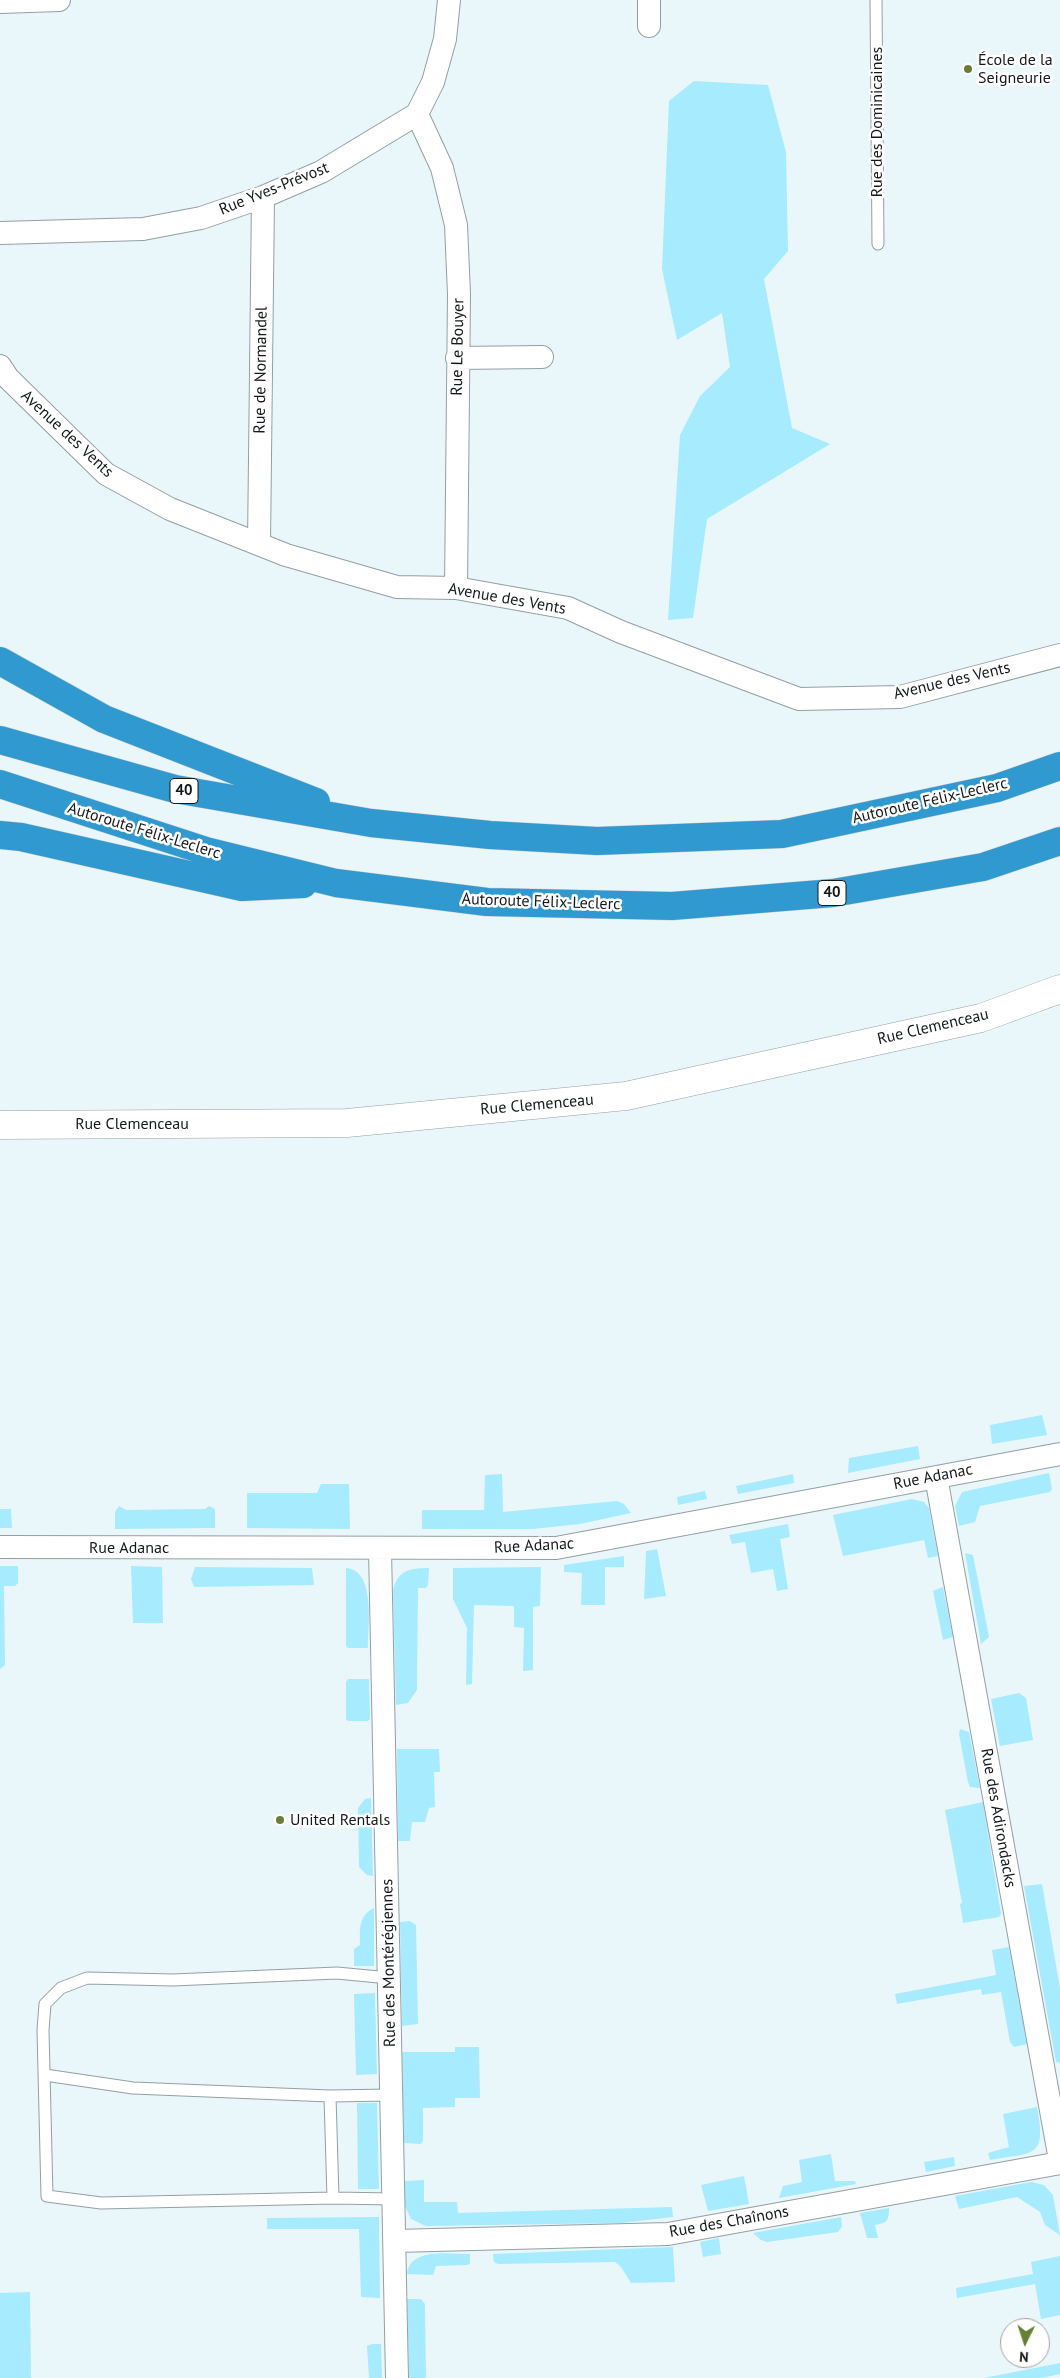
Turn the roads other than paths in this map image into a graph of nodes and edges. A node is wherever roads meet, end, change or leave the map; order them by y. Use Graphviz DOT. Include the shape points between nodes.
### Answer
graph roads {
  1 [pos="59,0"];
  2 [pos="449,0"];
  3 [pos="649,0"];
  4 [pos="876,0"];
  5 [pos="0,2"];
  6 [pos="649,26"];
  7 [pos="417,114"];
  8 [pos="263,197"];
  9 [pos="0,233"];
  10 [pos="878,244"];
  11 [pos="542,357"];
  12 [pos="457,358"];
  13 [pos="0,366"];
  14 [pos="258,544"];
  15 [pos="456,588"];
  16 [pos="1060,655"];
  17 [pos="0,661"];
  18 [pos="0,740"];
  19 [pos="1060,766"];
  20 [pos="0,784"];
  21 [pos="371,823"];
  22 [pos="0,835"];
  23 [pos="1060,841"];
  24 [pos="336,882"];
  25 [pos="1060,989"];
  26 [pos="0,1125"];
  27 [pos="1060,1454"];
  28 [pos="936,1476"];
  29 [pos="0,1547"];
  30 [pos="380,1549"];
  31 [pos="389,1978"];
  32 [pos="45,2075"];
  33 [pos="391,2095"];
  34 [pos="330,2096"];
  35 [pos="1060,2161"];
  36 [pos="333,2198"];
  37 [pos="394,2200"];
  38 [pos="395,2241"];
  39 [pos="397,2378"];
  1 -- 5 [label="street"];
  2 -- 7 [label="street" via="442,47 432,82"];
  3 -- 6 [label="street"];
  4 -- 10 [label="lane, Rue des Dominicaines"];
  7 -- 8 [label="street, Rue Yves-Prévost" via="321,172"];
  7 -- 12 [label="street, Rue Le Bouyer" via="442,168 456,225"];
  8 -- 9 [label="street, Rue Yves-Prévost" via="201,218 143,228"];
  8 -- 14 [label="street, Rue de Normandel"];
  11 -- 12 [label="street"];
  12 -- 15 [label="street, Rue Le Bouyer"];
  13 -- 14 [label="street, Avenue des Vents" via="8,378 106,474 170,509"];
  14 -- 15 [label="street, Avenue des Vents" via="397,587"];
  15 -- 16 [label="street, Avenue des Vents" via="568,608 621,632 799,698 900,696"];
  17 -- 21 [label="highway" via="104,719"];
  18 -- 21 [label="highway, Autoroute Félix-Leclerc / 40" via="175,790"];
  19 -- 21 [label="highway, Autoroute Félix-Leclerc / 40" via="997,788 782,834 596,841"];
  20 -- 24 [label="highway, Autoroute Félix-Leclerc / 40" via="206,851"];
  22 -- 24 [label="highway" via="242,887"];
  23 -- 24 [label="highway, Autoroute Félix-Leclerc / 40" via="983,867 834,893 672,906 487,902"];
  25 -- 26 [label="street, Rue Clemenceau" via="981,1018 626,1096 347,1123"];
  27 -- 28 [label="street, Rue Adanac"];
  28 -- 30 [label="street, Rue Adanac" via="556,1548"];
  28 -- 35 [label="street, Rue des Adirondacks"];
  29 -- 30 [label="street, Rue Adanac"];
  30 -- 31 [label="street, Rue des Montérégiennes"];
  31 -- 32 [label="lane" via="337,1973 174,1980 87,1978 61,1988 45,2004"];
  31 -- 33 [label="street, Rue des Montérégiennes"];
  32 -- 34 [label="lane" via="133,2088"];
  32 -- 36 [label="lane" via="47,2196 101,2203"];
  33 -- 34 [label="lane"];
  33 -- 37 [label="street, Rue des Montérégiennes"];
  34 -- 36 [label="lane"];
  35 -- 38 [label="street, Rue des Chaînons" via="668,2234"];
  36 -- 37 [label="lane"];
  37 -- 38 [label="street, Rue des Montérégiennes"];
  38 -- 39 [label="street, Rue des Montérégiennes"];
}
